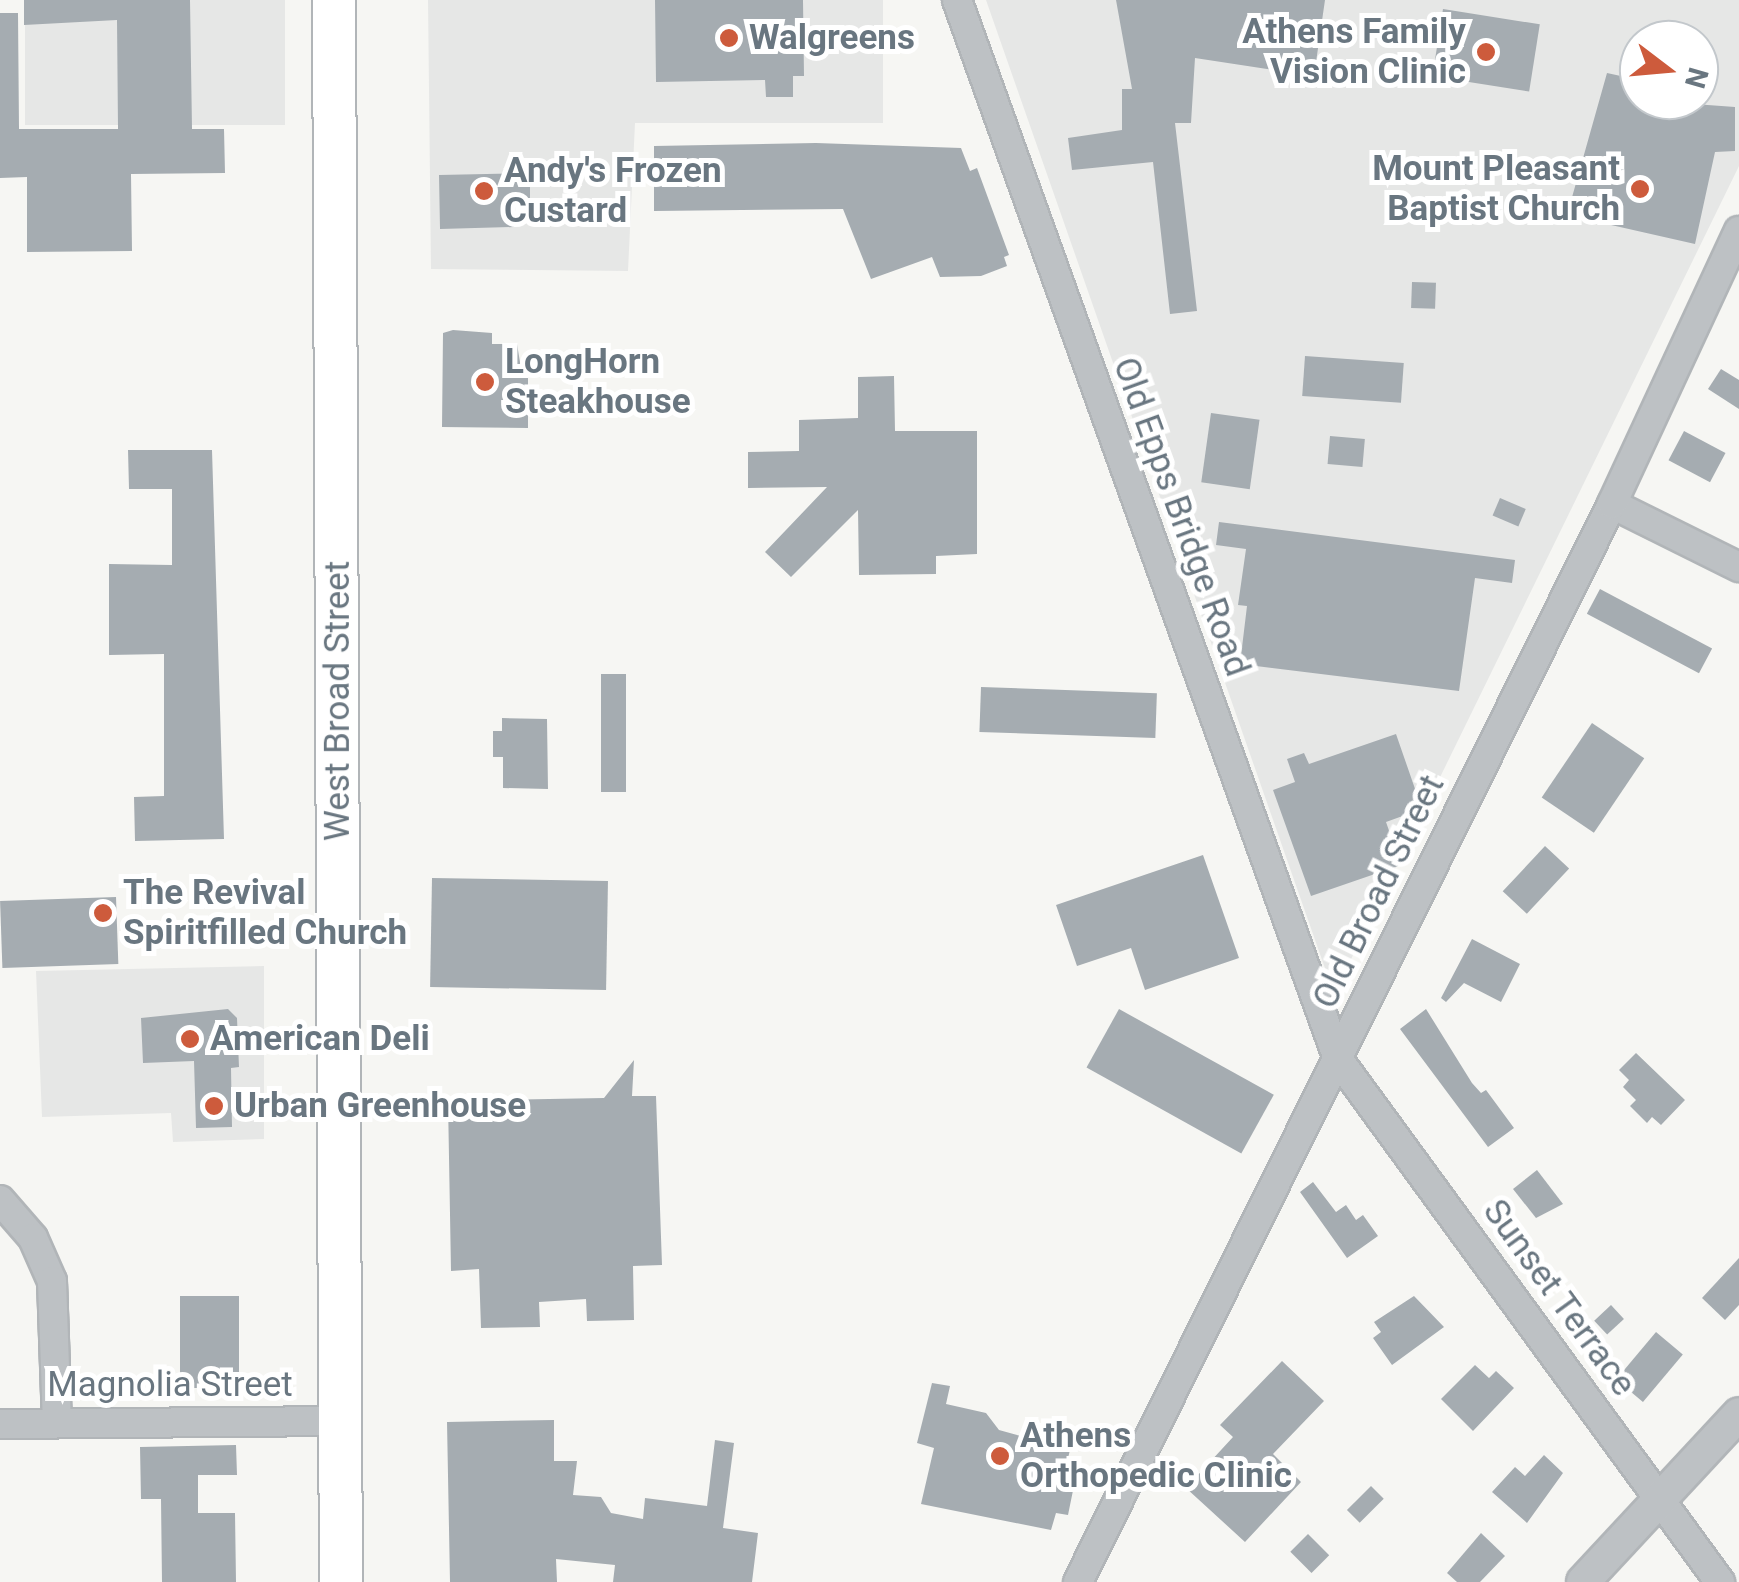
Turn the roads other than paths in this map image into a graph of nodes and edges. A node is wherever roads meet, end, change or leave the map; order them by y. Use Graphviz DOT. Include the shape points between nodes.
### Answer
graph roads {
  1 [pos="334,0"];
  2 [pos="957,0"];
  3 [pos="1739,231"];
  4 [pos="1612,504"];
  5 [pos="1739,567"];
  6 [pos="1338,1059"];
  7 [pos="0,1200"];
  8 [pos="1739,1414"];
  9 [pos="341,1422"];
  10 [pos="57,1423"];
  11 [pos="0,1424"];
  12 [pos="1660,1499"];
  13 [pos="342,1582"];
  14 [pos="1078,1582"];
  15 [pos="1584,1582"];
  16 [pos="1720,1582"];
  1 -- 9 [label="main road, West Broad Street"];
  2 -- 6 [label="street, Old Epps Bridge Road"];
  3 -- 4 [label="street, Old Broad Street"];
  4 -- 5 [label="street"];
  4 -- 6 [label="street, Old Broad Street"];
  6 -- 12 [label="street, Sunset Terrace"];
  6 -- 14 [label="street, Old Broad Street"];
  7 -- 10 [label="street" via="32,1238 52,1281"];
  8 -- 12 [label="street"];
  9 -- 10 [label="street, Magnolia Street"];
  9 -- 13 [label="main road, West Broad Street"];
  10 -- 11 [label="street, Magnolia Street"];
  12 -- 15 [label="street"];
  12 -- 16 [label="street, Sunset Terrace"];
}
